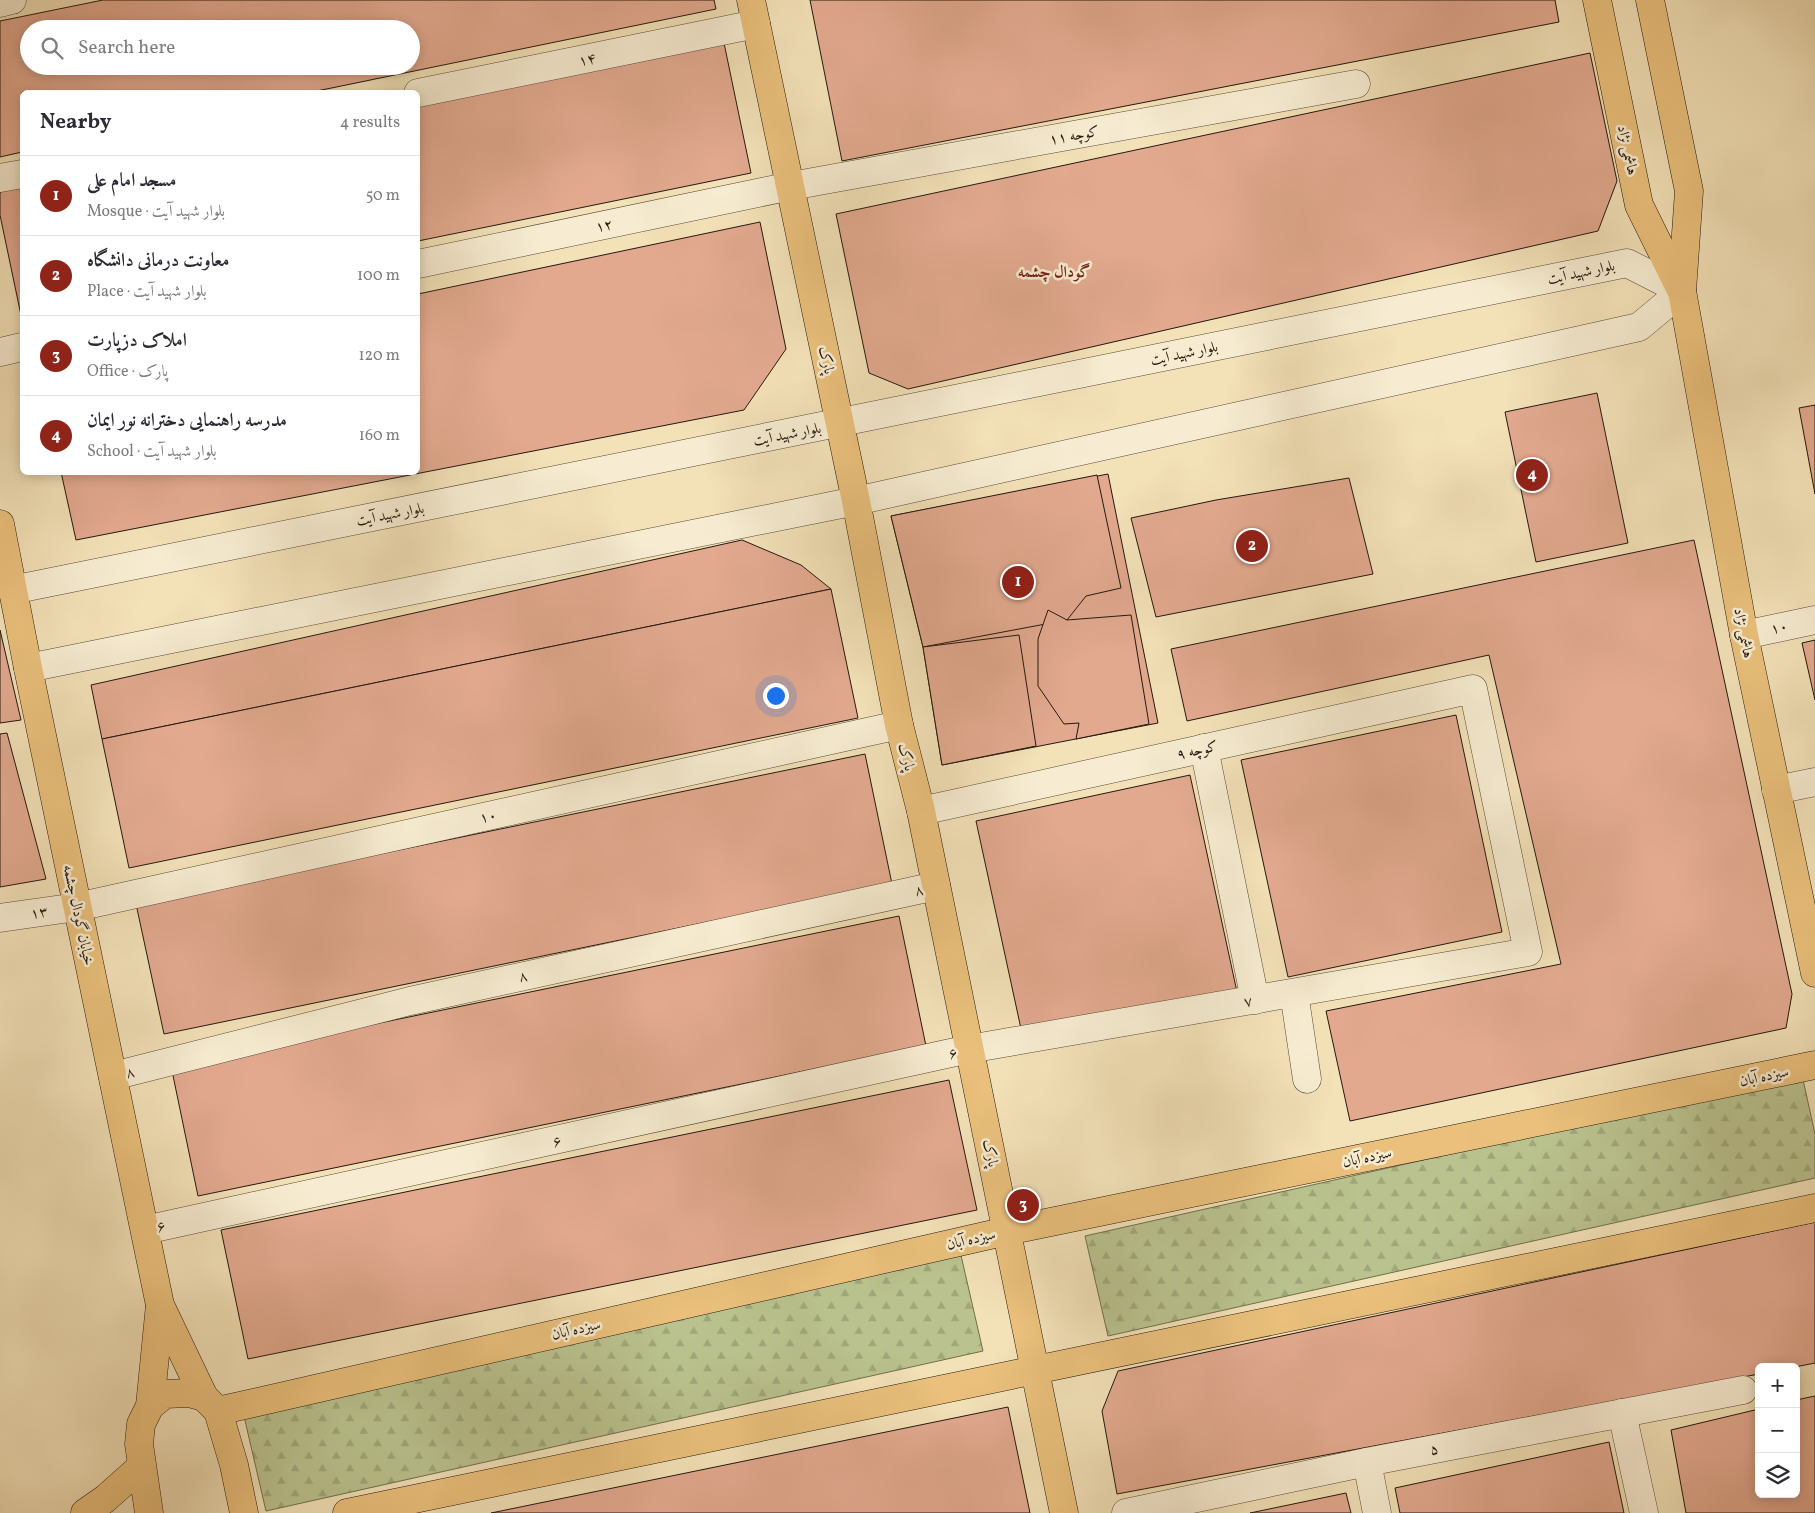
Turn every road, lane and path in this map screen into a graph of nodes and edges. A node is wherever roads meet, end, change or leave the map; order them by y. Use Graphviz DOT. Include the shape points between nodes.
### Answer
graph roads {
  1 [pos="12,0"];
  2 [pos="1597,0"];
  3 [pos="1650,0"];
  4 [pos="0,3"];
  5 [pos="754,12"];
  6 [pos="1356,84"];
  7 [pos="420,93"];
  8 [pos="20,174"];
  9 [pos="0,178"];
  10 [pos="791,186"];
  11 [pos="420,264"];
  12 [pos="1682,292"];
  13 [pos="20,347"];
  14 [pos="0,352"];
  15 [pos="840,423"];
  16 [pos="856,501"];
  17 [pos="0,524"];
  18 [pos="12,590"];
  19 [pos="1815,620"];
  20 [pos="1744,635"];
  21 [pos="28,668"];
  22 [pos="899,725"];
  23 [pos="1204,748"];
  24 [pos="1815,782"];
  25 [pos="1776,790"];
  26 [pos="921,811"];
  27 [pos="936,886"];
  28 [pos="77,907"];
  29 [pos="0,918"];
  30 [pos="1528,952"];
  31 [pos="1815,973"];
  32 [pos="1294,993"];
  33 [pos="1255,1000"];
  34 [pos="969,1049"];
  35 [pos="1815,1065"];
  36 [pos="112,1076"];
  37 [pos="1307,1079"];
  38 [pos="1815,1208"];
  39 [pos="144,1230"];
  40 [pos="1007,1231"];
  41 [pos="160,1305"];
  42 [pos="1035,1370"];
  43 [pos="1742,1390"];
  44 [pos="211,1404"];
  45 [pos="150,1406"];
  46 [pos="1622,1413"];
  47 [pos="1367,1462"];
  48 [pos="141,1467"];
  49 [pos="85,1513"];
  50 [pos="149,1513"];
  51 [pos="244,1513"];
  52 [pos="346,1513"];
  53 [pos="1064,1513"];
  54 [pos="1126,1513"];
  55 [pos="1377,1513"];
  56 [pos="1644,1513"];
  1 -- 4 [label="street"];
  2 -- 12 [label="main road, هاشمی نژاد" via="1639,205"];
  3 -- 12 [label="main road, هاشمی نژاد" via="1689,191"];
  5 -- 7 [label="street, ۱۴"];
  5 -- 10 [label="main road, پارک"];
  6 -- 10 [label="street, کوچه ۱۱"];
  8 -- 9 [label="street"];
  10 -- 11 [label="street, ۱۲"];
  10 -- 15 [label="main road, پارک"];
  12 -- 15 [label="street, بلوار شهید آیت" via="1627,263"];
  12 -- 16 [label="street" via="1640,327"];
  12 -- 20 [label="main road, هاشمی نژاد"];
  13 -- 14 [label="street"];
  15 -- 16 [label="main road, پارک"];
  15 -- 18 [label="street, بلوار شهید آیت"];
  16 -- 21 [label="street"];
  16 -- 22 [label="main road, پارک"];
  17 -- 18 [label="main road, خیابان گودال چشمه"];
  18 -- 21 [label="main road, خیابان گودال چشمه"];
  19 -- 20 [label="street, ۱۰"];
  20 -- 25 [label="main road, هاشمی نژاد"];
  21 -- 28 [label="main road, خیابان گودال چشمه"];
  22 -- 26 [label="main road, پارک"];
  22 -- 28 [label="street, ۱۰"];
  23 -- 26 [label="street, کوچه ۹"];
  23 -- 30 [label="street, کوچه ۹" via="1473,689"];
  23 -- 33 [label="street"];
  24 -- 25 [label="street"];
  25 -- 31 [label="main road, هاشمی نژاد"];
  26 -- 27 [label="main road, پارک"];
  27 -- 34 [label="main road, پارک"];
  27 -- 36 [label="street, ۸" via="410,1001"];
  28 -- 29 [label="street, ۱۳"];
  28 -- 36 [label="main road, خیابان گودال چشمه"];
  30 -- 32 [label="street, ۷"];
  32 -- 33 [label="street, ۷"];
  32 -- 37 [label="street"];
  33 -- 34 [label="street, ۷"];
  34 -- 39 [label="street, ۶"];
  34 -- 40 [label="main road, پارک"];
  35 -- 40 [label="main road, سیزده آبان"];
  36 -- 39 [label="main road, خیابان گودال چشمه"];
  38 -- 42 [label="main road"];
  39 -- 41 [label="main road, خیابان گودال چشمه"];
  40 -- 42 [label="main road, پارک"];
  40 -- 44 [label="main road, سیزده آبان"];
  41 -- 44 [label="main road"];
  41 -- 45 [label="main road"];
  42 -- 52 [label="main road"];
  42 -- 53 [label="main road, پارک"];
  43 -- 46 [label="street, ۵"];
  44 -- 45 [label="main road" via="189,1393 166,1394"];
  44 -- 51 [label="main road" via="234,1465"];
  45 -- 48 [label="main road" via="141,1424"];
  46 -- 47 [label="street, ۵"];
  46 -- 56 [label="street"];
  47 -- 54 [label="street, ۵"];
  47 -- 55 [label="street"];
  48 -- 49 [label="main road"];
  48 -- 50 [label="main road"];
}
